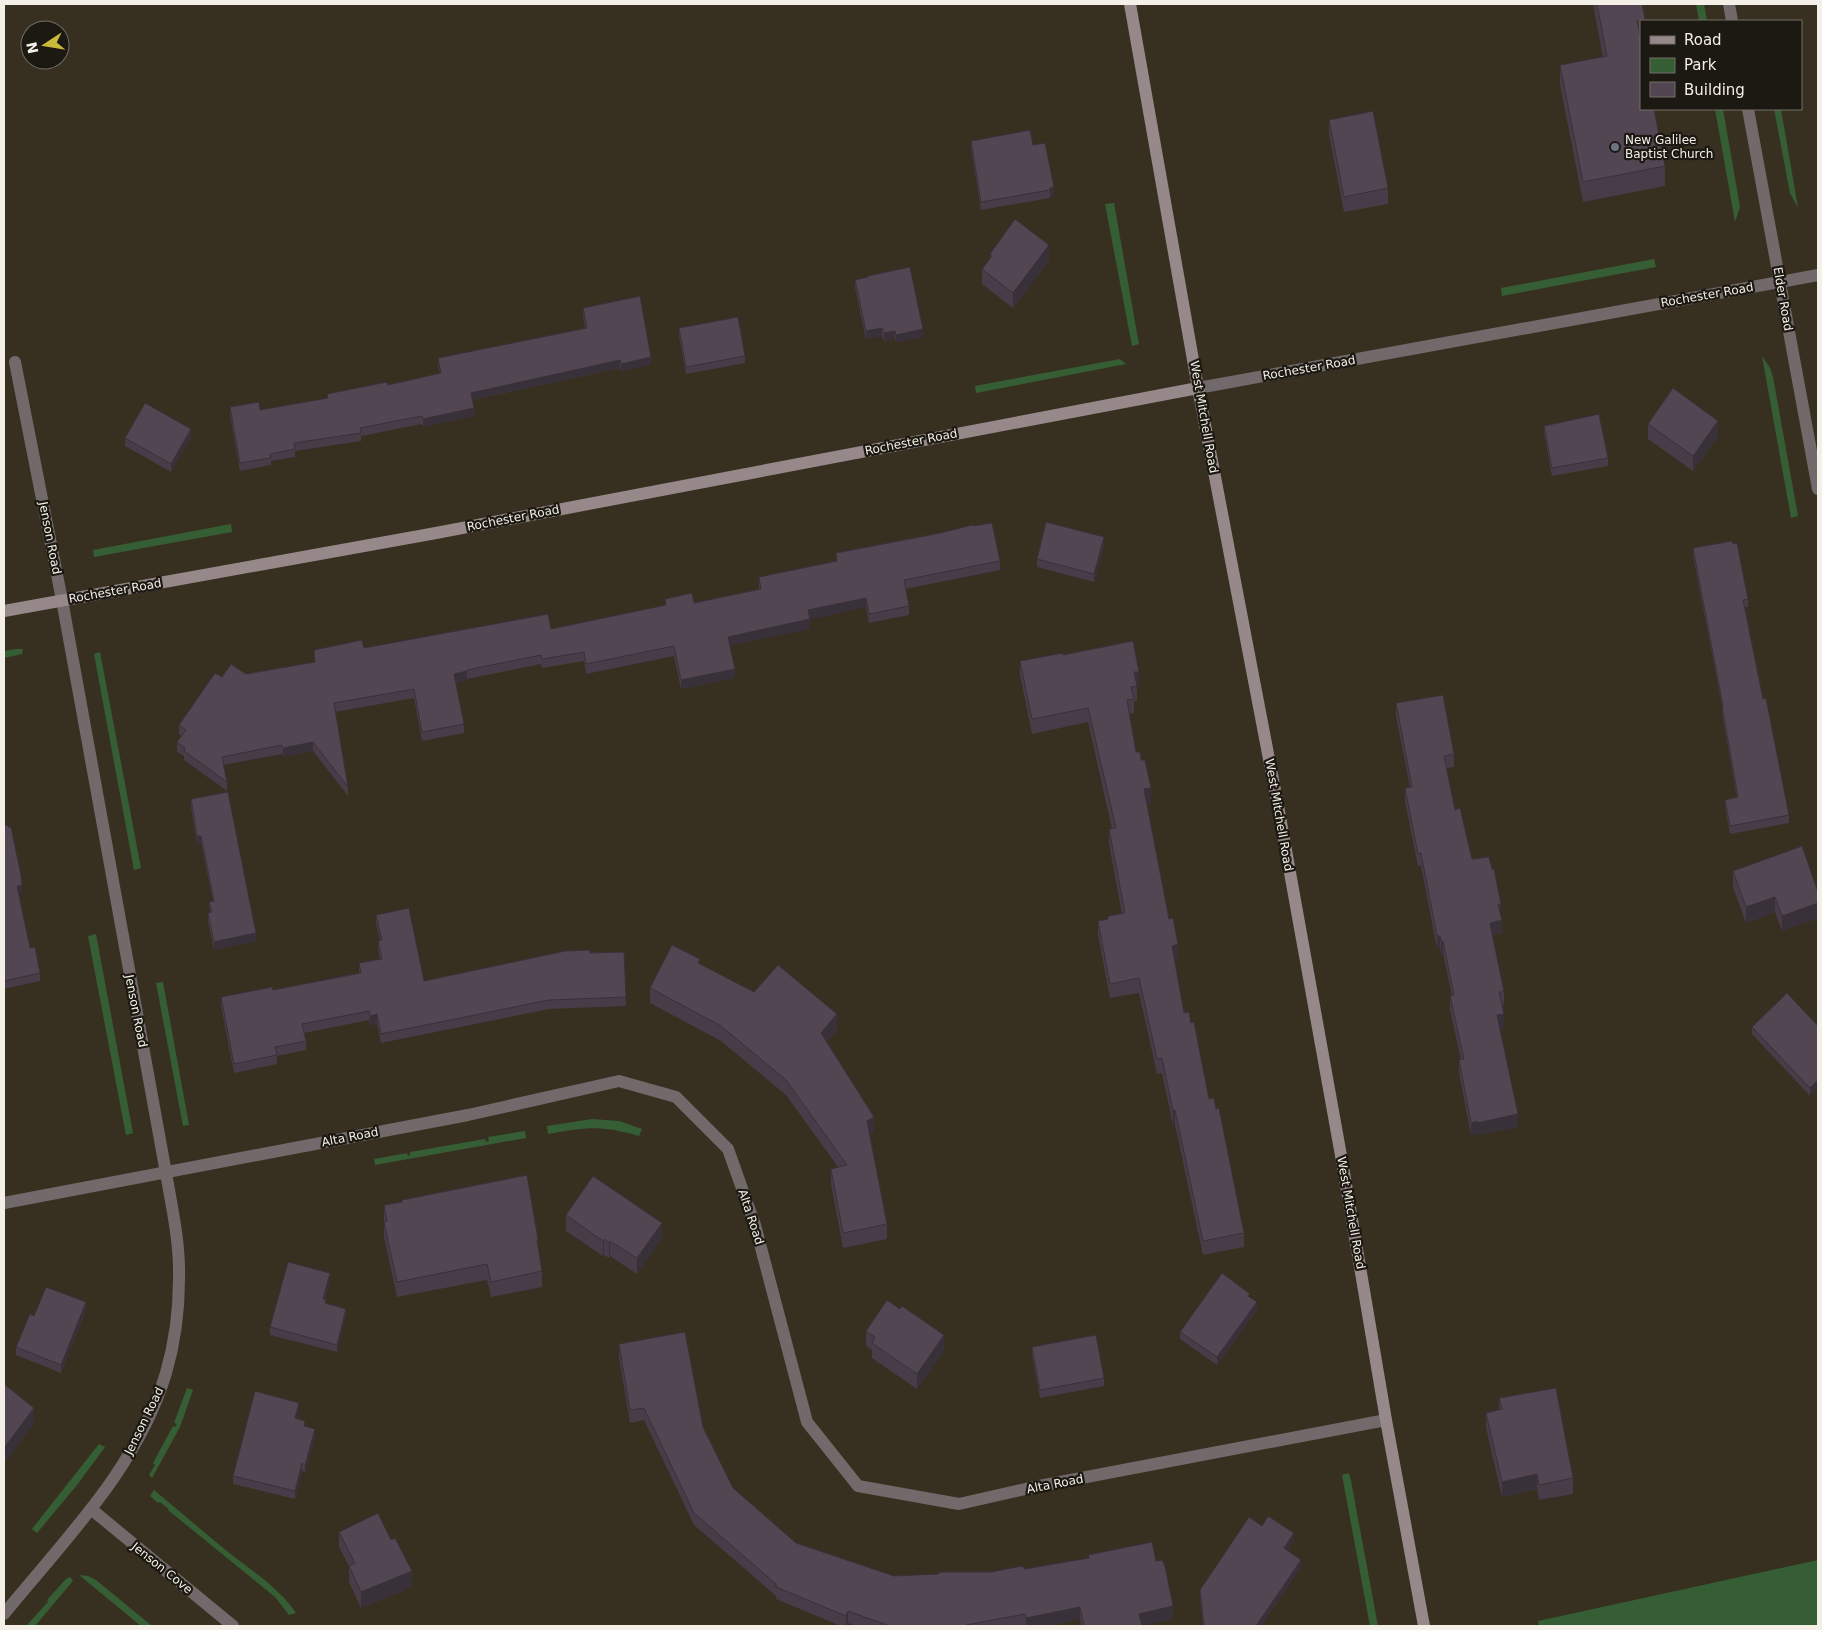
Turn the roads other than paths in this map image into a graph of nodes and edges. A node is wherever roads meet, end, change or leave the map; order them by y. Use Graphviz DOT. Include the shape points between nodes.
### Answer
graph roads {
  1 [pos="1130,4"];
  2 [pos="1729,4"];
  3 [pos="1732,20"];
  4 [pos="1748,110"];
  5 [pos="1818,275"];
  6 [pos="1780,282"];
  7 [pos="15,362"];
  8 [pos="1198,388"];
  9 [pos="1818,489"];
  10 [pos="62,600"];
  11 [pos="4,611"];
  12 [pos="166,1173"];
  13 [pos="4,1203"];
  14 [pos="1386,1420"];
  15 [pos="91,1509"];
  16 [pos="4,1614"];
  17 [pos="233,1626"];
  18 [pos="1424,1626"];
  1 -- 8 [label="main road, West Mitchell Road"];
  2 -- 3 [label="street"];
  4 -- 6 [label="street, Elder Road"];
  5 -- 6 [label="street, Rochester Road"];
  6 -- 8 [label="street, Rochester Road"];
  6 -- 9 [label="street, Elder Road"];
  7 -- 10 [label="street, Jenson Road"];
  8 -- 10 [label="main road, Rochester Road" via="436,533"];
  8 -- 14 [label="main road, West Mitchell Road" via="1276,797"];
  10 -- 11 [label="main road, Rochester Road"];
  10 -- 12 [label="street, Jenson Road"];
  12 -- 13 [label="street, Alta Road"];
  12 -- 14 [label="street, Alta Road" via="468,1115 619,1081 676,1096 728,1149 755,1225 807,1422 858,1486 959,1504"];
  12 -- 15 [label="street, Jenson Road" via="178,1244 179,1277 173,1347 149,1416 132,1450"];
  14 -- 18 [label="main road, West Mitchell Road"];
  15 -- 16 [label="street, Jenson Road"];
  15 -- 17 [label="street, Jenson Cove"];
}
